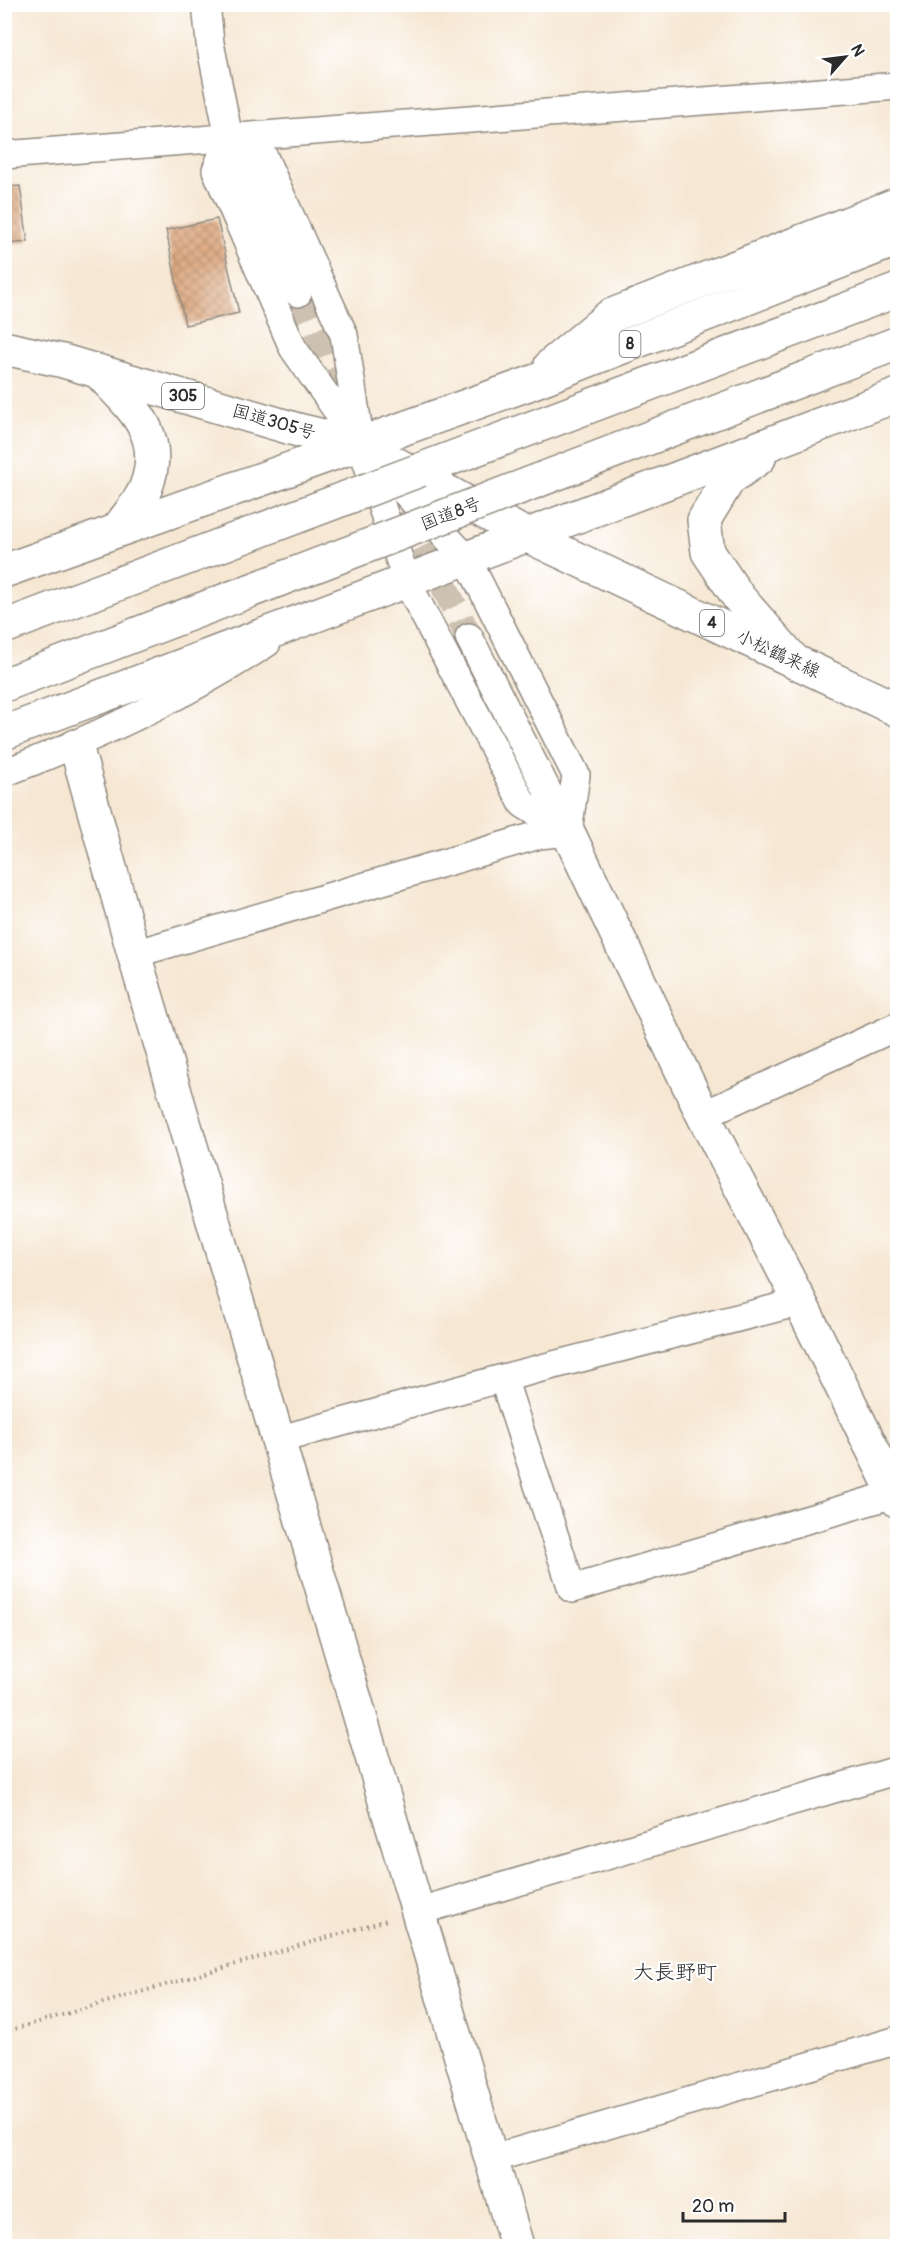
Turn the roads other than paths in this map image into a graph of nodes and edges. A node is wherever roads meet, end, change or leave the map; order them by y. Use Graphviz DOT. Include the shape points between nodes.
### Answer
graph roads {
  1 [pos="206,4"];
  2 [pos="897,86"];
  3 [pos="229,138"];
  4 [pos="4,155"];
  5 [pos="897,204"];
  6 [pos="897,239"];
  7 [pos="897,290"];
  8 [pos="298,293"];
  9 [pos="897,343"];
  10 [pos="4,348"];
  11 [pos="98,371"];
  12 [pos="528,384"];
  13 [pos="897,395"];
  14 [pos="897,421"];
  15 [pos="829,422"];
  16 [pos="790,436"];
  17 [pos="361,445"];
  18 [pos="118,529"];
  19 [pos="528,536"];
  20 [pos="467,559"];
  21 [pos="4,572"];
  22 [pos="407,582"];
  23 [pos="296,624"];
  24 [pos="4,627"];
  25 [pos="470,637"];
  26 [pos="796,663"];
  27 [pos="4,685"];
  28 [pos="897,710"];
  29 [pos="4,733"];
  30 [pos="76,746"];
  31 [pos="4,773"];
  32 [pos="568,832"];
  33 [pos="134,954"];
  34 [pos="897,1026"];
  35 [pos="703,1115"];
  36 [pos="800,1302"];
  37 [pos="503,1378"];
  38 [pos="277,1440"];
  39 [pos="896,1497"];
  40 [pos="897,1770"];
  41 [pos="416,1912"];
  42 [pos="897,2040"];
  43 [pos="491,2159"];
  44 [pos="517,2247"];
  1 -- 3 [label="street"];
  2 -- 3 [label="street"];
  3 -- 4 [label="street"];
  3 -- 8 [label="street"];
  3 -- 17 [label="street" via="263,155 344,335"];
  3 -- 17 [label="street" via="216,170 293,348"];
  5 -- 12 [label="main road" via="610,316"];
  6 -- 12 [label="main road, 8"];
  7 -- 24 [label="main road, bridge"];
  9 -- 27 [label="main road, 国道8号, bridge"];
  10 -- 11 [label="main road, 国道305号 / 305"];
  11 -- 17 [label="main road, 国道305号 / 305"];
  11 -- 18 [label="main road" via="142,418 153,455 146,488"];
  12 -- 17 [label="main road, 8"];
  13 -- 15 [label="main road"];
  14 -- 15 [label="main road"];
  15 -- 16 [label="main road"];
  16 -- 19 [label="main road"];
  16 -- 26 [label="main road" via="729,479 704,520 708,552 739,598"];
  17 -- 18 [label="main road, 8"];
  17 -- 19 [label="main road, 国道305号 / 305"];
  17 -- 20 [label="street"];
  17 -- 22 [label="street"];
  18 -- 21 [label="main road, 8"];
  19 -- 20 [label="main road"];
  19 -- 26 [label="main road, 小松鶴来線 / 4"];
  20 -- 22 [label="main road"];
  20 -- 32 [label="street" via="576,775"];
  22 -- 23 [label="main road"];
  22 -- 32 [label="street" via="523,804"];
  23 -- 29 [label="main road"];
  23 -- 30 [label="street" via="232,666"];
  25 -- 32 [label="street"];
  26 -- 28 [label="main road, 小松鶴来線 / 4"];
  30 -- 31 [label="street"];
  30 -- 33 [label="main road"];
  32 -- 33 [label="street" via="539,835"];
  32 -- 35 [label="main road"];
  33 -- 38 [label="main road"];
  34 -- 35 [label="street"];
  35 -- 36 [label="main road"];
  36 -- 37 [label="street"];
  36 -- 39 [label="main road"];
  37 -- 38 [label="street"];
  37 -- 39 [label="street" via="572,1589"];
  38 -- 41 [label="main road"];
  40 -- 41 [label="street"];
  41 -- 43 [label="main road"];
  42 -- 43 [label="street"];
  43 -- 44 [label="main road"];
}
